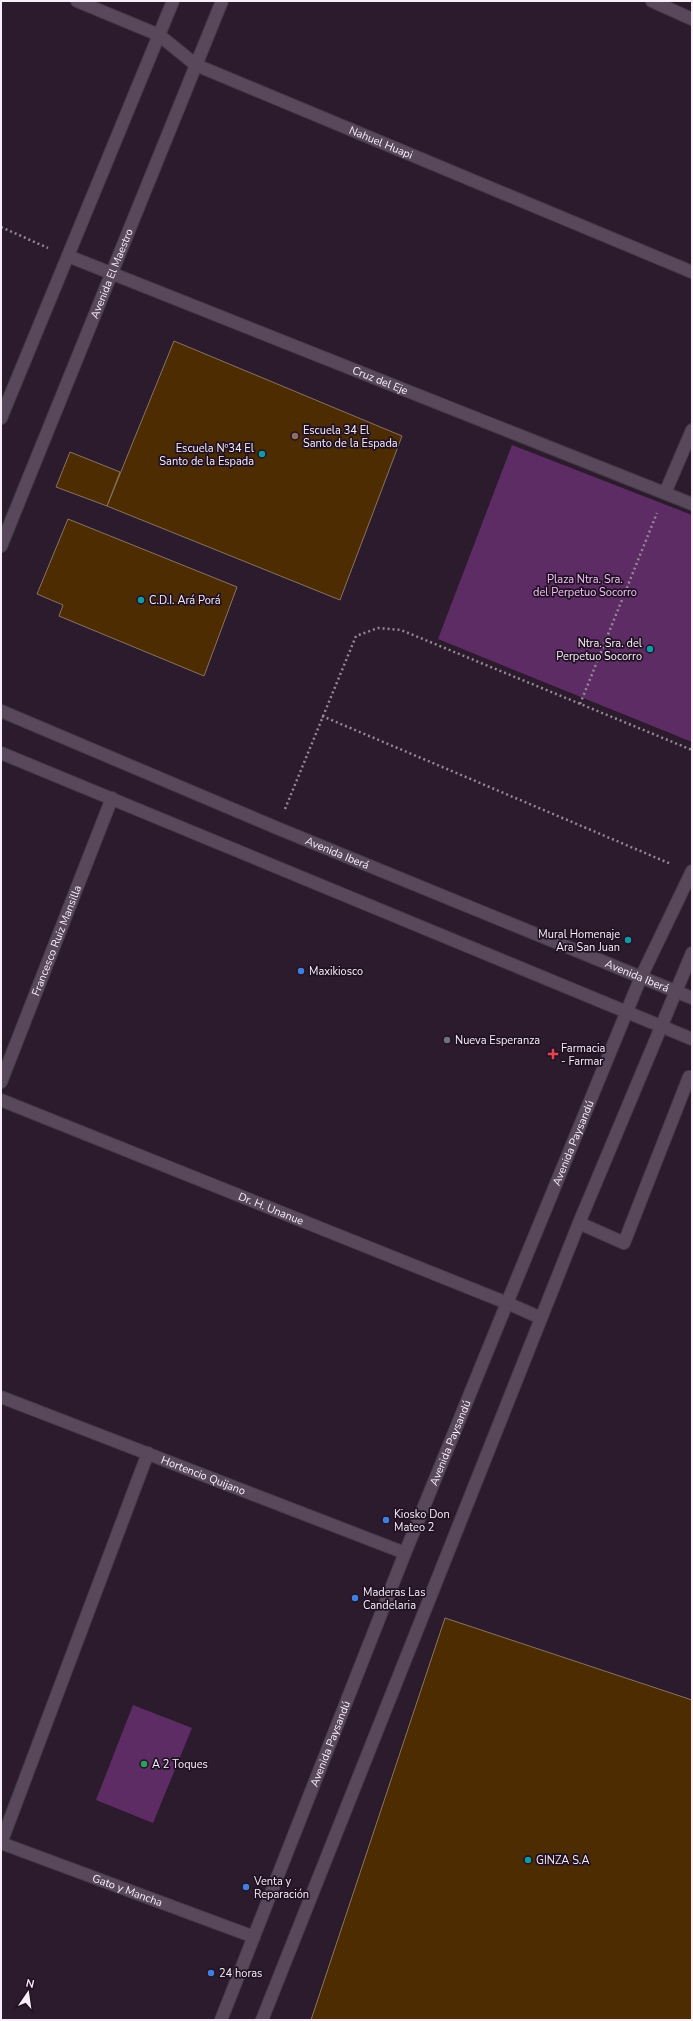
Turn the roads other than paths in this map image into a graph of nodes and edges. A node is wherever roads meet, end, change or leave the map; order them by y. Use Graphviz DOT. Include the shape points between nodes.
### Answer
graph roads {
  1 [pos="77,1"];
  2 [pos="173,1"];
  3 [pos="222,1"];
  4 [pos="652,1"];
  5 [pos="692,19"];
  6 [pos="158,35"];
  7 [pos="196,65"];
  8 [pos="68,256"];
  9 [pos="692,272"];
  10 [pos="112,274"];
  11 [pos="1,418"];
  12 [pos="692,430"];
  13 [pos="665,493"];
  14 [pos="692,504"];
  15 [pos="1,546"];
  16 [pos="1,711"];
  17 [pos="1,753"];
  18 [pos="112,798"];
  19 [pos="692,872"];
  20 [pos="692,953"];
  21 [pos="641,977"];
  22 [pos="675,991"];
  23 [pos="692,998"];
  24 [pos="627,1012"];
  25 [pos="661,1026"];
  26 [pos="692,1039"];
  27 [pos="692,1078"];
  28 [pos="1,1082"];
  29 [pos="1,1100"];
  30 [pos="579,1223"];
  31 [pos="508,1303"];
  32 [pos="541,1318"];
  33 [pos="1,1397"];
  34 [pos="148,1453"];
  35 [pos="405,1553"];
  36 [pos="1,1843"];
  37 [pos="254,1937"];
  38 [pos="221,2020"];
  39 [pos="262,2020"];
  1 -- 6 [label="main road, Nahuel Huapi"];
  2 -- 6 [label="main road"];
  3 -- 7 [label="main road, Avenida El Maestro"];
  4 -- 5 [label="main road"];
  6 -- 7 [label="main road, Nahuel Huapi"];
  6 -- 8 [label="main road"];
  7 -- 9 [label="main road, Nahuel Huapi"];
  7 -- 10 [label="main road, Avenida El Maestro"];
  8 -- 10 [label="main road, Cruz del Eje"];
  8 -- 11 [label="main road"];
  10 -- 13 [label="main road, Cruz del Eje"];
  10 -- 15 [label="main road, Avenida El Maestro"];
  12 -- 13 [label="main road"];
  13 -- 14 [label="main road, Cruz del Eje"];
  16 -- 21 [label="main road, Avenida Iberá" via="277,828"];
  17 -- 18 [label="main road"];
  18 -- 24 [label="main road"];
  18 -- 28 [label="main road, Francesco Ruiz Mansilla"];
  19 -- 21 [label="main road, Avenida Paysandú"];
  20 -- 22 [label="main road"];
  21 -- 22 [label="main road, Avenida Iberá"];
  21 -- 24 [label="main road, Avenida Paysandú"];
  22 -- 23 [label="main road, Avenida Iberá"];
  22 -- 25 [label="main road"];
  24 -- 25 [label="main road"];
  24 -- 31 [label="main road, Avenida Paysandú"];
  25 -- 26 [label="main road"];
  25 -- 30 [label="main road"];
  27 -- 30 [label="main road" via="689,1077 624,1243"];
  29 -- 31 [label="main road, Dr. H. Unanue"];
  30 -- 32 [label="main road"];
  31 -- 32 [label="main road, Dr. H. Unanue"];
  31 -- 35 [label="main road, Avenida Paysandú"];
  32 -- 39 [label="main road"];
  33 -- 34 [label="main road, Hortencio Quijano"];
  34 -- 35 [label="main road, Hortencio Quijano"];
  34 -- 36 [label="main road"];
  35 -- 37 [label="main road, Avenida Paysandú"];
  36 -- 37 [label="main road, Gato y Mancha"];
  37 -- 38 [label="main road, Avenida Paysandú"];
}
